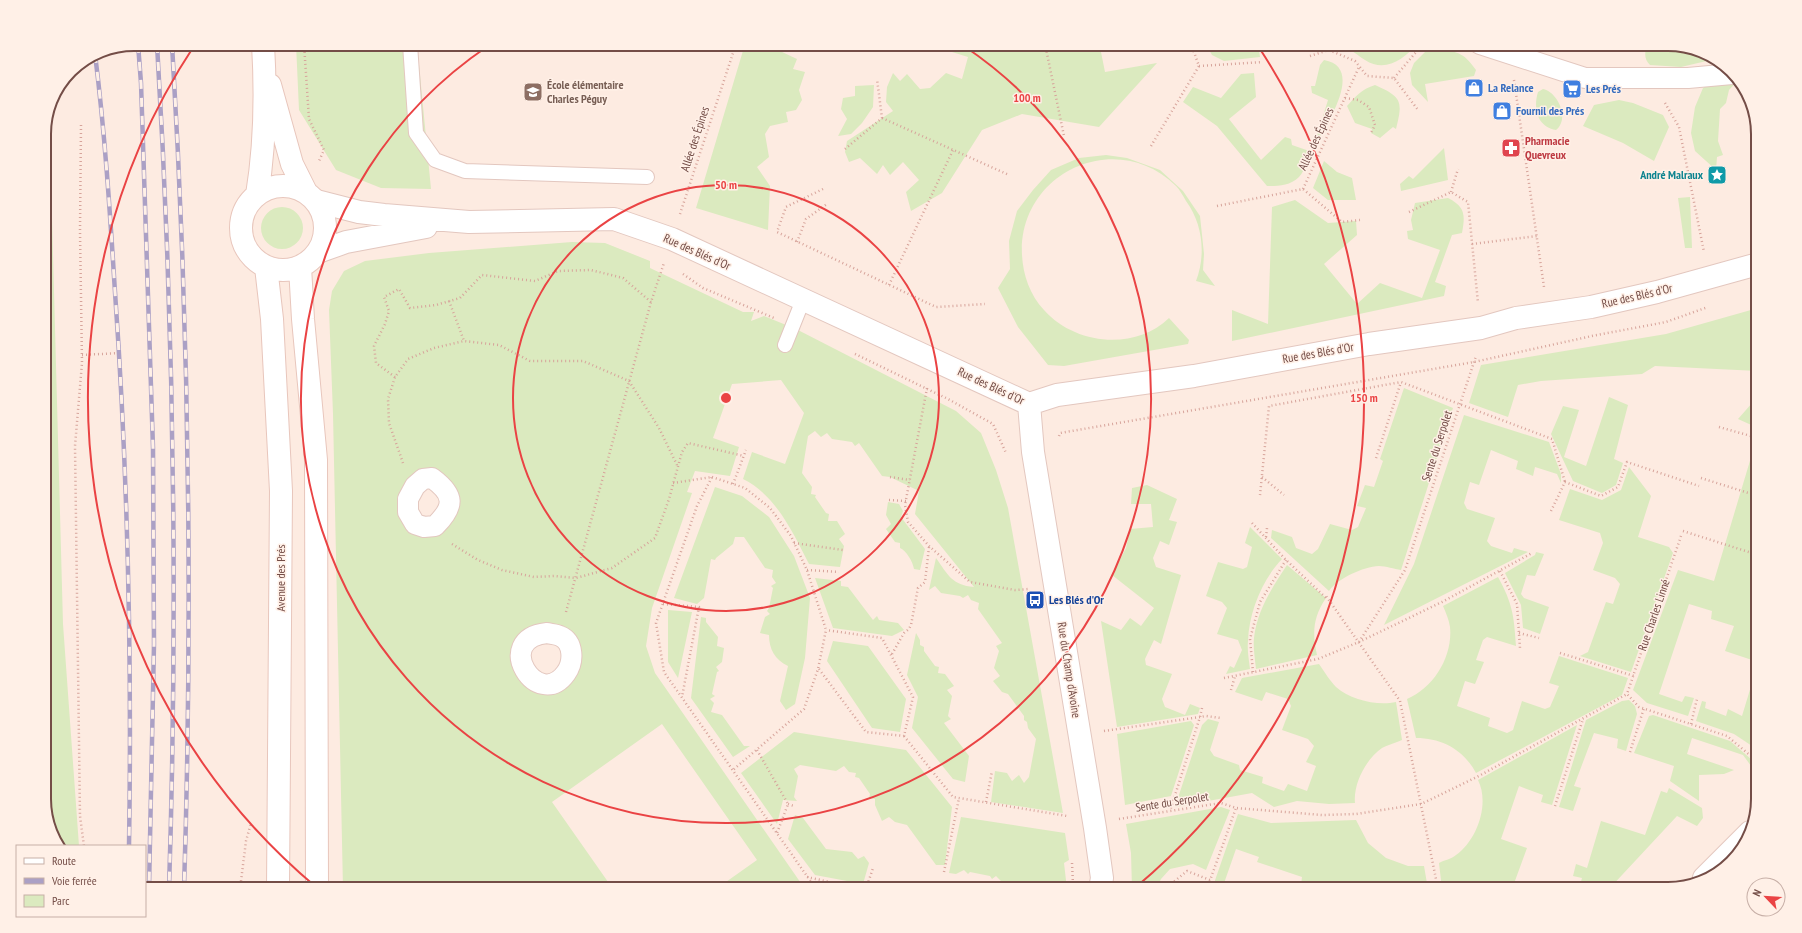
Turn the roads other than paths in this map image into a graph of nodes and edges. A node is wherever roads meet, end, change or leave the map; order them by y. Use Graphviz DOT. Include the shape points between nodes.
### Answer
graph roads {
  1 [pos="410,51"];
  2 [pos="1502,51"];
  3 [pos="263,54"];
  4 [pos="1726,75"];
  5 [pos="647,177"];
  6 [pos="257,195"];
  7 [pos="311,197"];
  8 [pos="469,222"];
  9 [pos="318,252"];
  10 [pos="1751,266"];
  11 [pos="266,267"];
  12 [pos="300,268"];
  13 [pos="803,300"];
  14 [pos="785,346"];
  15 [pos="1029,404"];
  16 [pos="1737,845"];
  17 [pos="1714,868"];
  18 [pos="278,882"];
  19 [pos="317,882"];
  20 [pos="1101,882"];
  1 -- 5 [label="lane" via="416,134 435,160 465,171"];
  2 -- 4 [label="street" via="1585,78 1688,78"];
  3 -- 6 [label="street" via="262,162"];
  3 -- 7 [label="street" via="292,164"];
  6 -- 7 [label="street" via="281,186 294,188"];
  6 -- 11 [label="street" via="247,205 242,219 241,234 245,248 254,259"];
  7 -- 8 [label="street, Rue des Blés d'Or" via="358,212"];
  7 -- 9 [label="street" via="322,213 325,226 324,240"];
  8 -- 9 [label="street" via="403,230 346,242"];
  8 -- 13 [label="street, Rue des Blés d'Or" via="614,219 672,240"];
  9 -- 12 [label="street"];
  10 -- 15 [label="street, Rue des Blés d'Or" via="1598,306 1516,318 1483,327 1369,344 1194,376 1056,395"];
  11 -- 12 [label="street" via="277,270"];
  11 -- 18 [label="street, Avenue des Prés" via="272,319 281,491"];
  12 -- 19 [label="street" via="316,460"];
  13 -- 14 [label="lane"];
  13 -- 15 [label="street, Rue des Blés d'Or"];
  15 -- 20 [label="street, Rue du Champ d'Avoine" via="1033,452 1094,821"];
  16 -- 17 [label="street"];
}
